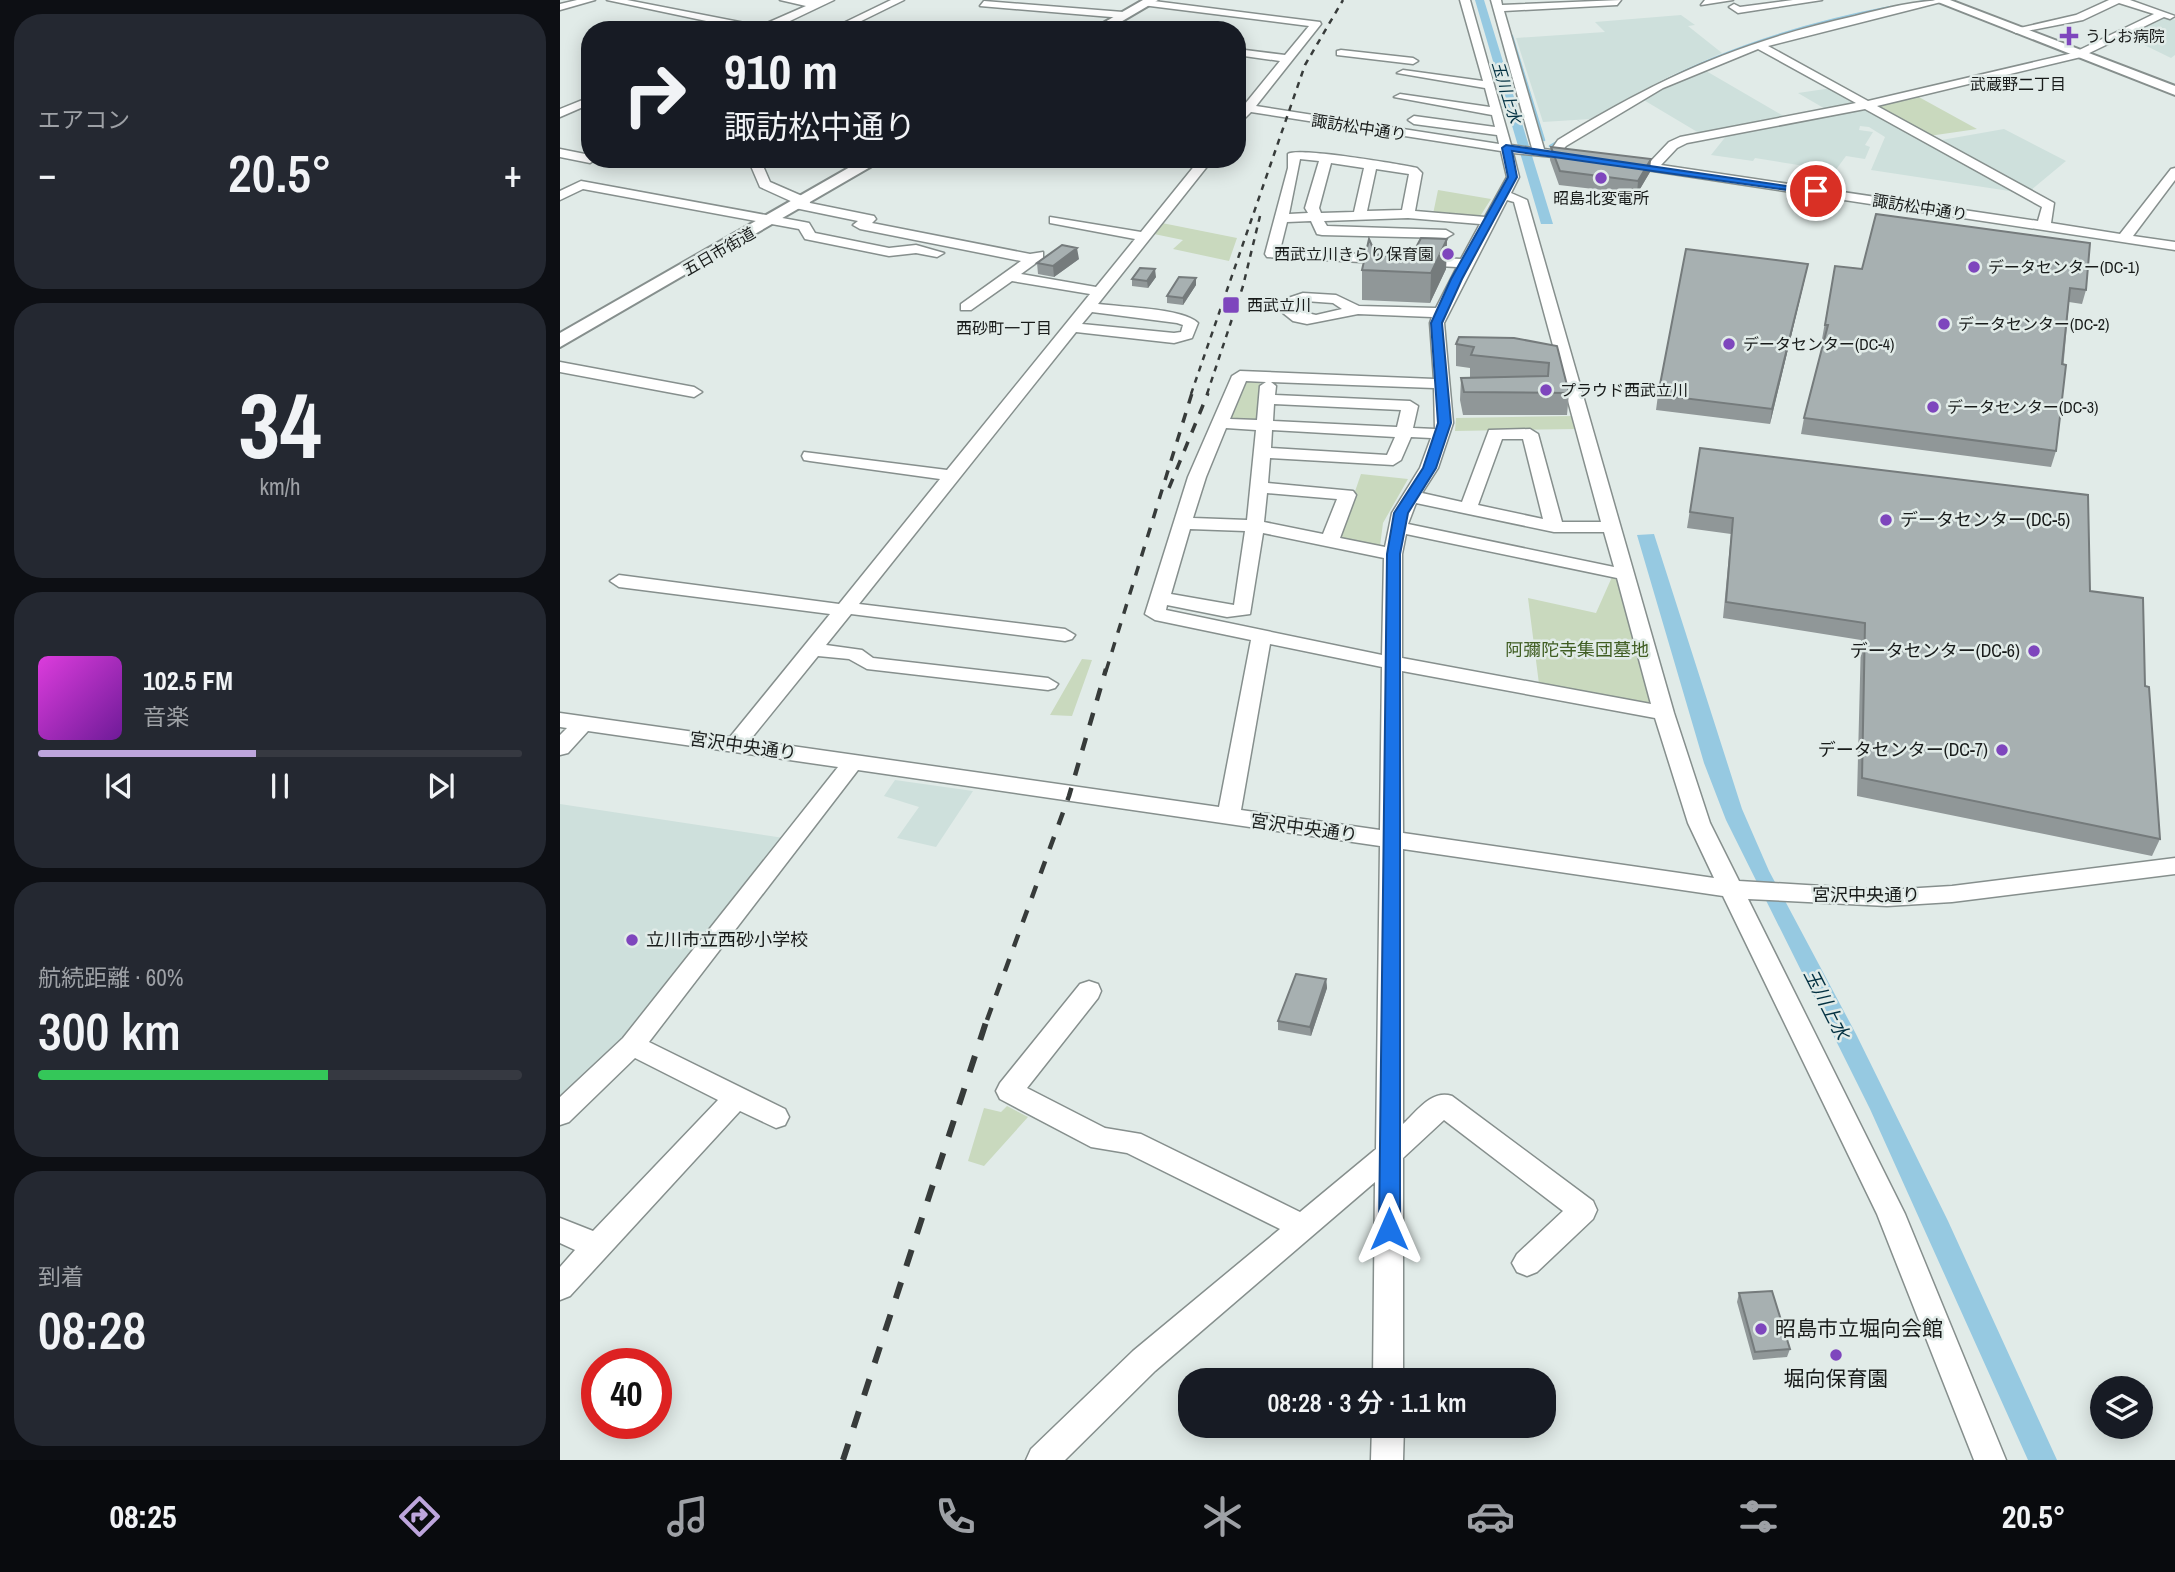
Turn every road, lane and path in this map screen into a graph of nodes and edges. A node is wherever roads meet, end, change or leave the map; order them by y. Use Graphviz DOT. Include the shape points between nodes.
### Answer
graph roads {
  1 [pos="590,0"];
  2 [pos="612,0"];
  3 [pos="785,0"];
  4 [pos="829,0"];
  5 [pos="899,0"];
  6 [pos="1075,0"];
  7 [pos="1465,0"];
  8 [pos="1615,0"];
  9 [pos="1941,0"];
  10 [pos="2118,0"];
  11 [pos="1087,1"];
  12 [pos="1149,2"];
  13 [pos="1705,3"];
  14 [pos="1731,3"];
  15 [pos="984,4"];
  16 [pos="1497,4"];
  17 [pos="817,5"];
  18 [pos="560,7"];
  19 [pos="1836,9"];
  20 [pos="1123,15"];
  21 [pos="2169,16"];
  22 [pos="721,21"];
  23 [pos="780,21"];
  24 [pos="854,21"];
  25 [pos="1112,21"];
  26 [pos="2016,30"];
  27 [pos="1757,44"];
  28 [pos="1246,53"];
  29 [pos="1342,53"];
  30 [pos="2077,55"];
  31 [pos="1289,59"];
  32 [pos="1491,85"];
  33 [pos="2175,91"];
  34 [pos="1400,97"];
  35 [pos="1246,103"];
  36 [pos="1431,103"];
  37 [pos="581,105"];
  38 [pos="1866,105"];
  39 [pos="1246,107"];
  40 [pos="1497,112"];
  41 [pos="560,113"];
  42 [pos="1502,132"];
  43 [pos="1523,150"];
  44 [pos="560,153"];
  45 [pos="1554,153"];
  46 [pos="581,157"];
  47 [pos="1327,157"];
  48 [pos="1371,164"];
  49 [pos="1653,166"];
  50 [pos="756,168"];
  51 [pos="861,168"];
  52 [pos="1200,168"];
  53 [pos="2174,174"];
  54 [pos="1504,195"];
  55 [pos="560,196"];
  56 [pos="802,203"];
  57 [pos="1408,214"];
  58 [pos="1360,215"];
  59 [pos="1452,217"];
  60 [pos="1281,218"];
  61 [pos="1055,220"];
  62 [pos="771,221"];
  63 [pos="1488,221"];
  64 [pos="1319,224"];
  65 [pos="2044,226"];
  66 [pos="1446,234"];
  67 [pos="1144,237"];
  68 [pos="2124,238"];
  69 [pos="2175,246"];
  70 [pos="1321,251"];
  71 [pos="1467,263"];
  72 [pos="1014,273"];
  73 [pos="1101,292"];
  74 [pos="966,307"];
  75 [pos="1089,307"];
  76 [pos="1350,309"];
  77 [pos="1441,313"];
  78 [pos="1073,327"];
  79 [pos="560,341"];
  80 [pos="1546,358"];
  81 [pos="1566,363"];
  82 [pos="560,367"];
  83 [pos="1268,377"];
  84 [pos="1443,384"];
  85 [pos="694,392"];
  86 [pos="1267,400"];
  87 [pos="1221,423"];
  88 [pos="1264,425"];
  89 [pos="1405,432"];
  90 [pos="1442,434"];
  91 [pos="1262,453"];
  92 [pos="810,456"];
  93 [pos="953,476"];
  94 [pos="1258,487"];
  95 [pos="1410,496"];
  96 [pos="1468,509"];
  97 [pos="1184,523"];
  98 [pos="1255,526"];
  99 [pos="1397,527"];
  100 [pos="1554,527"];
  101 [pos="1613,527"];
  102 [pos="1330,541"];
  103 [pos="1394,554"];
  104 [pos="1627,575"];
  105 [pos="619,581"];
  106 [pos="1161,598"];
  107 [pos="845,609"];
  108 [pos="1262,635"];
  109 [pos="1054,637"];
  110 [pos="812,649"];
  111 [pos="1394,663"];
  112 [pos="1048,684"];
  113 [pos="1664,713"];
  114 [pos="560,720"];
  115 [pos="584,723"];
  116 [pos="735,745"];
  117 [pos="560,748"];
  118 [pos="853,762"];
  119 [pos="1228,818"];
  120 [pos="1390,840"];
  121 [pos="2175,866"];
  122 [pos="1739,889"];
  123 [pos="1089,991"];
  124 [pos="632,1045"];
  125 [pos="738,1096"];
  126 [pos="560,1114"];
  127 [pos="776,1117"];
  128 [pos="1389,1153"];
  129 [pos="1301,1226"];
  130 [pos="560,1230"];
  131 [pos="598,1247"];
  132 [pos="1527,1263"];
  133 [pos="560,1287"];
  134 [pos="1388,1368"];
  135 [pos="1388,1438"];
  136 [pos="1042,1460"];
  137 [pos="1387,1460"];
  138 [pos="1990,1460"];
  1 -- 18 [label="street"];
  2 -- 22 [label="street"];
  3 -- 17 [label="street"];
  4 -- 17 [label="street"];
  5 -- 24 [label="street"];
  6 -- 11 [label="street"];
  7 -- 32 [label="street"];
  8 -- 16 [label="street"];
  9 -- 19 [label="street"];
  9 -- 26 [label="main road"];
  10 -- 21 [label="street"];
  10 -- 26 [label="street" via="2079,18"];
  12 -- 20 [label="main road"];
  12 -- 31 [label="street" via="1316,24"];
  13 -- 14 [label="street"];
  14 -- 19 [label="street" via="1738,10"];
  15 -- 20 [label="street"];
  16 -- 43 [label="street"];
  17 -- 23 [label="street"];
  19 -- 27 [label="street" via="1812,25"];
  20 -- 25 [label="main road"];
  21 -- 30 [label="street"];
  26 -- 30 [label="main road"];
  27 -- 38 [label="street"];
  27 -- 45 [label="street" via="1671,80 1562,143"];
  28 -- 31 [label="street"];
  29 -- 32 [label="street" via="1414,58 1413,68 1405,73"];
  30 -- 33 [label="main road"];
  30 -- 38 [label="street"];
  31 -- 35 [label="street"];
  32 -- 40 [label="street"];
  34 -- 36 [label="street"];
  36 -- 40 [label="street"];
  36 -- 42 [label="street" via="1414,120"];
  37 -- 41 [label="street"];
  38 -- 49 [label="street" via="1685,140"];
  38 -- 65 [label="street" via="2049,206"];
  39 -- 43 [label="street, 諏訪松中通り"];
  40 -- 42 [label="street"];
  42 -- 43 [label="street"];
  43 -- 45 [label="street, 諏訪松中通り"];
  43 -- 54 [label="street"];
  44 -- 46 [label="street"];
  45 -- 49 [label="street, 諏訪松中通り"];
  47 -- 48 [label="street"];
  47 -- 60 [label="street" via="1294,154"];
  47 -- 64 [label="street" via="1312,208"];
  48 -- 57 [label="street" via="1415,172"];
  48 -- 58 [label="street"];
  49 -- 65 [label="street, 諏訪松中通り"];
  50 -- 56 [label="street" via="765,186"];
  51 -- 56 [label="main road, 五日市街道"];
  52 -- 67 [label="street"];
  53 -- 68 [label="street"];
  54 -- 63 [label="street"];
  54 -- 81 [label="street" via="1520,200"];
  55 -- 62 [label="street" via="581,185"];
  56 -- 62 [label="main road, 五日市街道"];
  56 -- 72 [label="street" via="869,219 860,225 1038,256"];
  57 -- 58 [label="street"];
  57 -- 59 [label="street"];
  58 -- 64 [label="street"];
  59 -- 63 [label="street"];
  59 -- 66 [label="street"];
  60 -- 64 [label="street"];
  60 -- 70 [label="street" via="1272,254"];
  61 -- 67 [label="street" via="1076,220"];
  62 -- 72 [label="street" via="804,226 810,236 890,252 916,249"];
  62 -- 79 [label="main road, 五日市街道"];
  63 -- 71 [label="street"];
  64 -- 66 [label="street"];
  64 -- 70 [label="street" via="1324,237"];
  65 -- 68 [label="street, 諏訪松中通り"];
  66 -- 70 [label="street" via="1437,250"];
  67 -- 73 [label="street"];
  68 -- 69 [label="street, 諏訪松中通り"];
  70 -- 71 [label="street"];
  71 -- 77 [label="street"];
  72 -- 73 [label="street"];
  72 -- 74 [label="street"];
  73 -- 75 [label="street"];
  75 -- 78 [label="street"];
  75 -- 78 [label="street" via="1180,319 1192,328 1187,335 1174,338"];
  76 -- 77 [label="street"];
  77 -- 84 [label="street" via="1436,331 1447,351"];
  78 -- 93 [label="street"];
  80 -- 81 [label="street"];
  81 -- 101 [label="street"];
  82 -- 85 [label="street"];
  83 -- 84 [label="street"];
  83 -- 86 [label="street"];
  83 -- 87 [label="street" via="1240,376"];
  84 -- 90 [label="street"];
  86 -- 88 [label="street"];
  86 -- 89 [label="street" via="1410,406"];
  87 -- 88 [label="street"];
  87 -- 97 [label="street" via="1197,477"];
  88 -- 89 [label="street"];
  88 -- 91 [label="street"];
  89 -- 90 [label="street"];
  89 -- 91 [label="street" via="1393,460"];
  90 -- 95 [label="street" via="1429,468"];
  91 -- 94 [label="street"];
  92 -- 93 [label="street"];
  93 -- 107 [label="street"];
  94 -- 98 [label="street"];
  94 -- 102 [label="street" via="1347,495"];
  95 -- 96 [label="street"];
  95 -- 99 [label="street"];
  96 -- 100 [label="street"];
  96 -- 100 [label="street" via="1495,434 1530,434"];
  97 -- 98 [label="street"];
  97 -- 106 [label="street"];
  98 -- 102 [label="street"];
  98 -- 106 [label="street" via="1243,610"];
  99 -- 103 [label="street"];
  99 -- 104 [label="street"];
  100 -- 101 [label="street"];
  101 -- 104 [label="street"];
  102 -- 103 [label="street"];
  103 -- 111 [label="street"];
  104 -- 113 [label="street"];
  105 -- 107 [label="street"];
  106 -- 108 [label="street" via="1155,614"];
  107 -- 109 [label="street"];
  107 -- 110 [label="street"];
  108 -- 111 [label="street"];
  108 -- 119 [label="street"];
  110 -- 112 [label="street" via="855,654 867,663"];
  110 -- 116 [label="street"];
  111 -- 113 [label="street"];
  111 -- 120 [label="street"];
  113 -- 122 [label="street" via="1699,823"];
  114 -- 115 [label="street, 宮沢中央通り"];
  115 -- 116 [label="street, 宮沢中央通り"];
  115 -- 117 [label="street"];
  116 -- 118 [label="street, 宮沢中央通り"];
  118 -- 119 [label="street, 宮沢中央通り"];
  118 -- 124 [label="street"];
  119 -- 120 [label="street, 宮沢中央通り"];
  120 -- 122 [label="street, 宮沢中央通り"];
  120 -- 128 [label="street"];
  121 -- 122 [label="street, 宮沢中央通り" via="1887,898"];
  122 -- 138 [label="street" via="1891,1214"];
  123 -- 129 [label="street" via="1009,1091 1101,1139 1131,1142"];
  124 -- 125 [label="street"];
  124 -- 126 [label="street"];
  125 -- 127 [label="street"];
  125 -- 131 [label="street"];
  128 -- 129 [label="street"];
  128 -- 132 [label="street" via="1443,1104 1583,1210"];
  128 -- 134 [label="street"];
  129 -- 136 [label="street" via="1144,1361"];
  130 -- 131 [label="street"];
  131 -- 133 [label="street"];
  135 -- 137 [label="street"];
}
